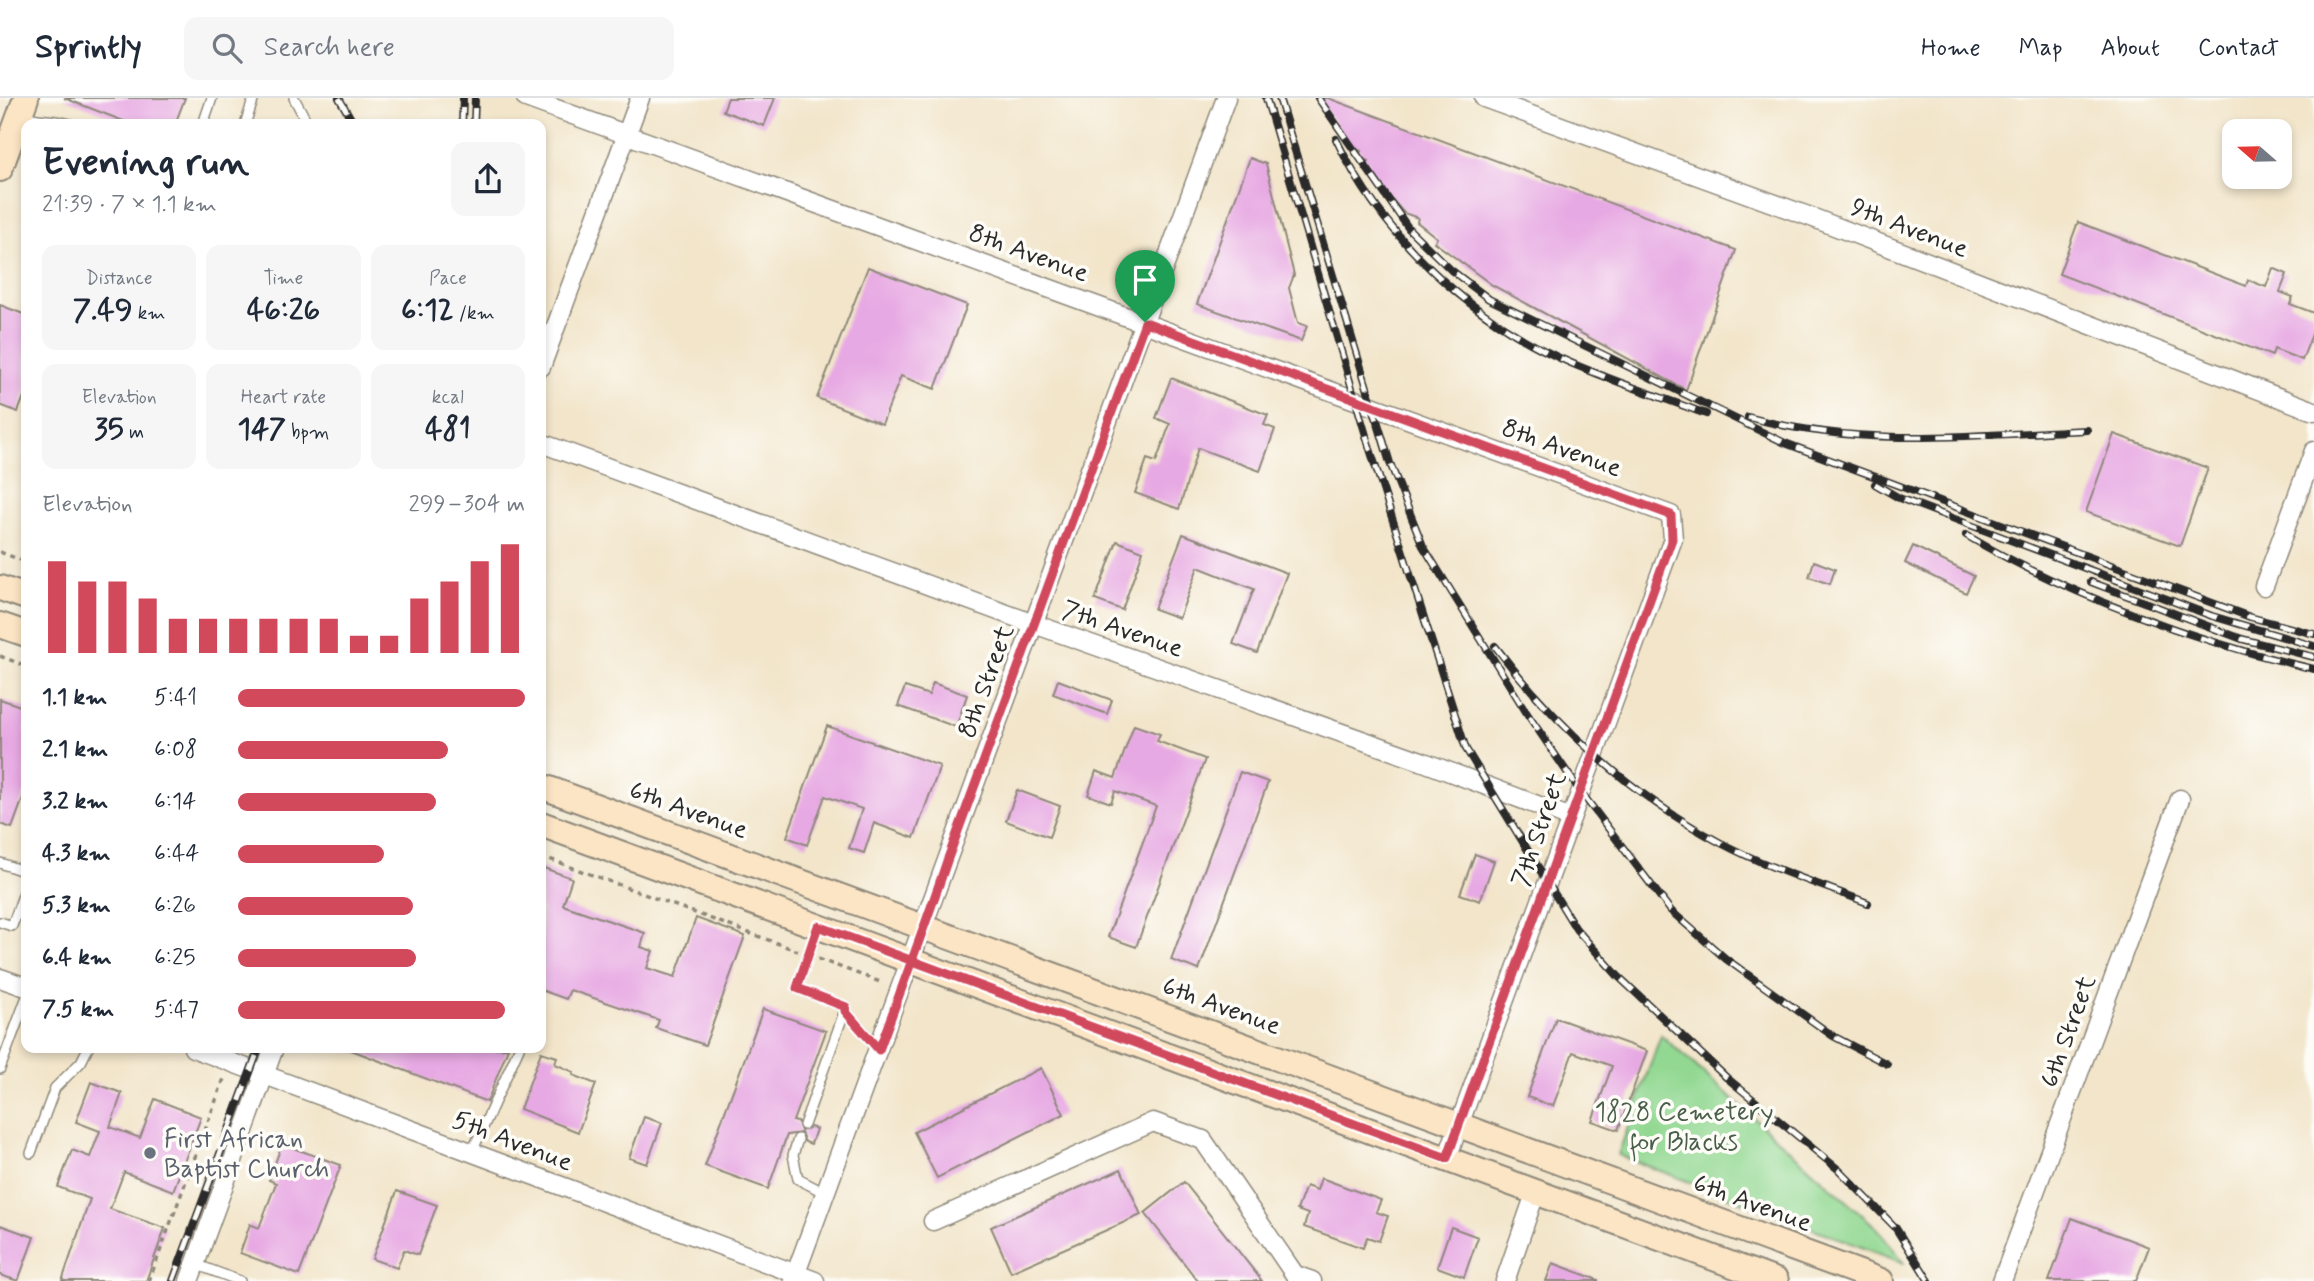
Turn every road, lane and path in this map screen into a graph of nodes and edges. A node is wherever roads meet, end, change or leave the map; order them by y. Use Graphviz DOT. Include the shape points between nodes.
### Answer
graph roads {
  1 [pos="212,98"];
  2 [pos="254,98"];
  3 [pos="294,98"];
  4 [pos="526,98"];
  5 [pos="640,98"];
  6 [pos="1226,98"];
  7 [pos="1484,98"];
  8 [pos="31,115"];
  9 [pos="56,119"];
  10 [pos="205,119"];
  11 [pos="247,119"];
  12 [pos="305,119"];
  13 [pos="21,132"];
  14 [pos="626,136"];
  15 [pos="0,169"];
  16 [pos="1145,322"];
  17 [pos="546,353"];
  18 [pos="2314,411"];
  19 [pos="546,445"];
  20 [pos="2314,451"];
  21 [pos="1671,515"];
  22 [pos="0,552"];
  23 [pos="21,560"];
  24 [pos="2264,586"];
  25 [pos="0,588"];
  26 [pos="21,595"];
  27 [pos="1034,624"];
  28 [pos="0,625"];
  29 [pos="21,632"];
  30 [pos="0,656"];
  31 [pos="21,664"];
  32 [pos="546,788"];
  33 [pos="2180,799"];
  34 [pos="1571,818"];
  35 [pos="546,826"];
  36 [pos="546,858"];
  37 [pos="0,863"];
  38 [pos="21,870"];
  39 [pos="21,901"];
  40 [pos="0,922"];
  41 [pos="818,926"];
  42 [pos="925,927"];
  43 [pos="808,955"];
  44 [pos="912,961"];
  45 [pos="0,978"];
  46 [pos="21,985"];
  47 [pos="901,990"];
  48 [pos="845,1011"];
  49 [pos="21,1012"];
  50 [pos="879,1050"];
  51 [pos="86,1053"];
  52 [pos="206,1053"];
  53 [pos="272,1053"];
  54 [pos="517,1053"];
  55 [pos="230,1062"];
  56 [pos="0,1069"];
  57 [pos="264,1074"];
  58 [pos="1460,1124"];
  59 [pos="804,1125"];
  60 [pos="798,1139"];
  61 [pos="472,1152"];
  62 [pos="31,1153"];
  63 [pos="1447,1158"];
  64 [pos="1536,1191"];
  65 [pos="826,1193"];
  66 [pos="933,1221"];
  67 [pos="192,1273"];
  68 [pos="795,1278"];
  69 [pos="149,1281"];
  70 [pos="240,1281"];
  71 [pos="814,1281"];
  72 [pos="1312,1281"];
  73 [pos="1505,1281"];
  74 [pos="1776,1281"];
  75 [pos="1881,1281"];
  76 [pos="2002,1281"];
  1 -- 10 [label="lane"];
  2 -- 11 [label="lane"];
  3 -- 12 [label="lane"];
  4 -- 14 [label="street, 8th Avenue"];
  5 -- 14 [label="street"];
  6 -- 16 [label="street, 8th Street"];
  7 -- 18 [label="street, 9th Avenue" via="1811,217"];
  8 -- 9 [label="lane"];
  13 -- 15 [label="main road"];
  14 -- 16 [label="street, 8th Avenue"];
  14 -- 17 [label="street"];
  16 -- 21 [label="street, 8th Avenue"];
  16 -- 27 [label="street, 8th Street"];
  19 -- 27 [label="street, 7th Avenue"];
  20 -- 24 [label="street"];
  21 -- 34 [label="street, 7th Street" via="1672,539"];
  22 -- 23 [label="path"];
  25 -- 26 [label="main road"];
  27 -- 34 [label="street, 7th Avenue"];
  27 -- 42 [label="street, 8th Street"];
  28 -- 29 [label="main road"];
  30 -- 31 [label="path"];
  32 -- 42 [label="main road, 6th Avenue"];
  33 -- 76 [label="street, 6th Street"];
  34 -- 58 [label="street, 7th Street"];
  35 -- 41 [label="main road"];
  36 -- 43 [label="path"];
  37 -- 38 [label="lane"];
  39 -- 40 [label="lane" via="12,926"];
  41 -- 43 [label="lane"];
  41 -- 44 [label="main road"];
  42 -- 44 [label="street, 8th Street"];
  42 -- 58 [label="main road, 6th Avenue"];
  43 -- 47 [label="path"];
  43 -- 48 [label="lane" via="797,988 846,1007"];
  44 -- 47 [label="street, 8th Street"];
  44 -- 63 [label="main road"];
  45 -- 46 [label="street"];
  47 -- 50 [label="street, 8th Street"];
  48 -- 50 [label="lane"];
  48 -- 59 [label="lane"];
  49 -- 56 [label="lane"];
  50 -- 65 [label="street, 8th Street"];
  51 -- 62 [label="lane" via="55,1088"];
  52 -- 55 [label="street, 5th Avenue"];
  53 -- 57 [label="street"];
  54 -- 61 [label="lane"];
  55 -- 57 [label="street, 5th Avenue"];
  55 -- 69 [label="path"];
  57 -- 61 [label="street, 5th Avenue"];
  57 -- 67 [label="street"];
  58 -- 63 [label="street, 7th Street"];
  58 -- 75 [label="main road, 6th Avenue"];
  60 -- 65 [label="lane" via="793,1155 798,1179"];
  61 -- 68 [label="street, 5th Avenue"];
  63 -- 64 [label="main road"];
  64 -- 73 [label="street"];
  64 -- 74 [label="main road"];
  65 -- 68 [label="street, 8th Street"];
  66 -- 72 [label="street" via="1153,1122 1203,1140 1295,1275"];
  67 -- 70 [label="lane"];
  68 -- 71 [label="street, 5th Avenue"];
}
